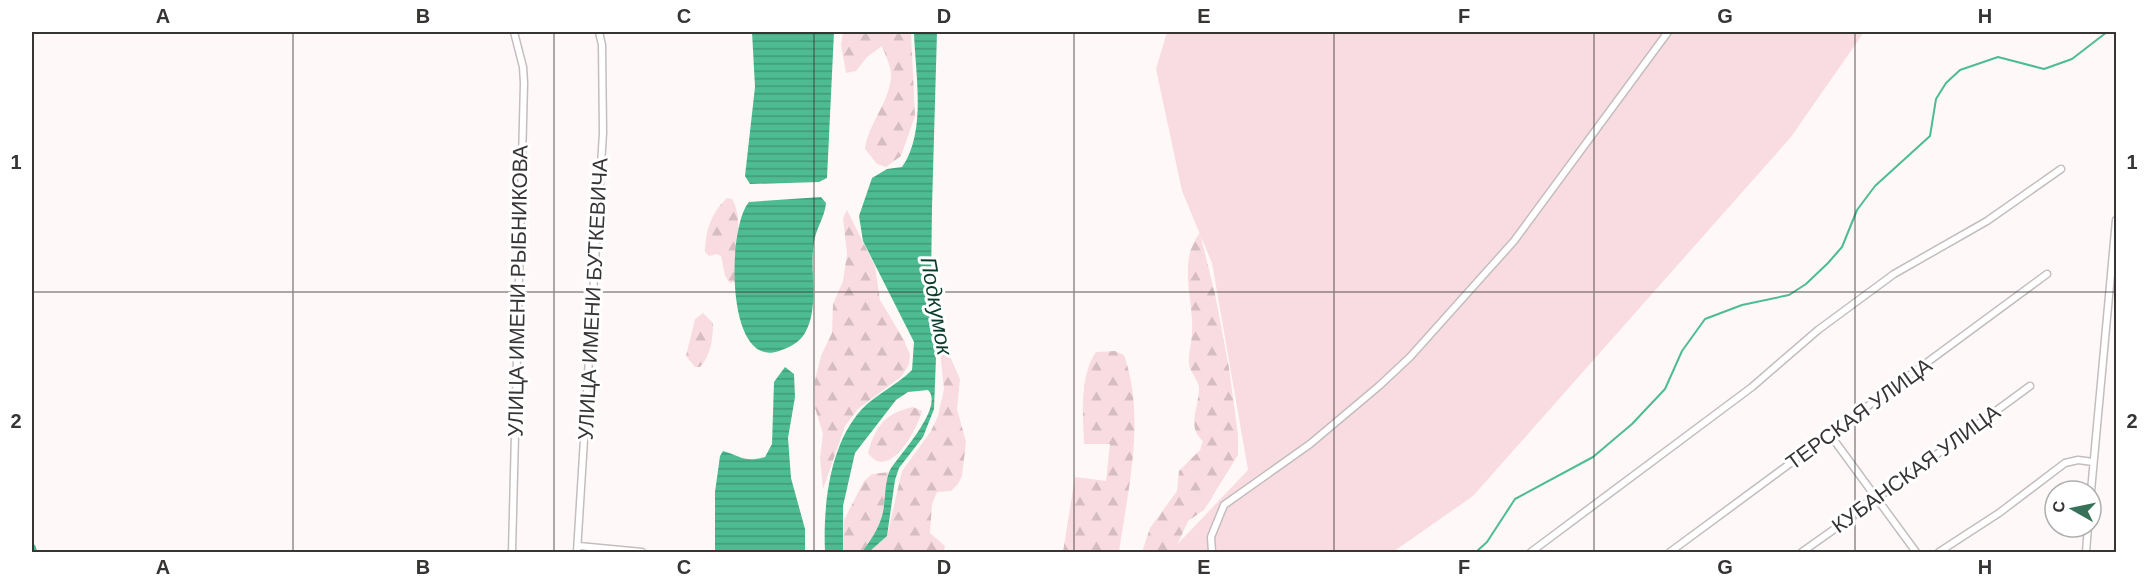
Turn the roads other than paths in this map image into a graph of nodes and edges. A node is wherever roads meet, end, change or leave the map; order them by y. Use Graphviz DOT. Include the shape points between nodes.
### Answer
graph roads {
  1 [pos="514,32"];
  2 [pos="599,32"];
  3 [pos="1668,32"];
  4 [pos="2061,169"];
  5 [pos="2116,220"];
  6 [pos="2047,274"];
  7 [pos="2030,386"];
  8 [pos="1831,436"];
  9 [pos="2093,462"];
  10 [pos="2092,479"];
  11 [pos="1877,498"];
  12 [pos="578,549"];
  13 [pos="512,552"];
  14 [pos="642,552"];
  15 [pos="1212,552"];
  16 [pos="1531,552"];
  17 [pos="1670,552"];
  18 [pos="1802,552"];
  19 [pos="1916,552"];
  20 [pos="1939,552"];
  1 -- 13 [label="street, УЛИЦА ИМЕНИ РЫБНИКОВА" via="524,83"];
  2 -- 12 [label="street, УЛИЦА ИМЕНИ БУТКЕВИЧА" via="603,133"];
  3 -- 15 [label="street" via="1514,241 1379,386 1310,444 1224,505 1210,537"];
  4 -- 16 [label="street" via="1987,221 1894,274 1818,330 1752,387"];
  5 -- 9 [label="street"];
  6 -- 8 [label="street, ТЕРСКАЯ УЛИЦА"];
  7 -- 11 [label="street, КУБАНСКАЯ УЛИЦА"];
  8 -- 11 [label="street"];
  8 -- 17 [label="street, ТЕРСКАЯ УЛИЦА"];
  9 -- 10 [label="street"];
  9 -- 20 [label="street" via="2078,460 2065,464"];
  11 -- 18 [label="street, КУБАНСКАЯ УЛИЦА"];
  11 -- 19 [label="street"];
  12 -- 14 [label="street"];
}
